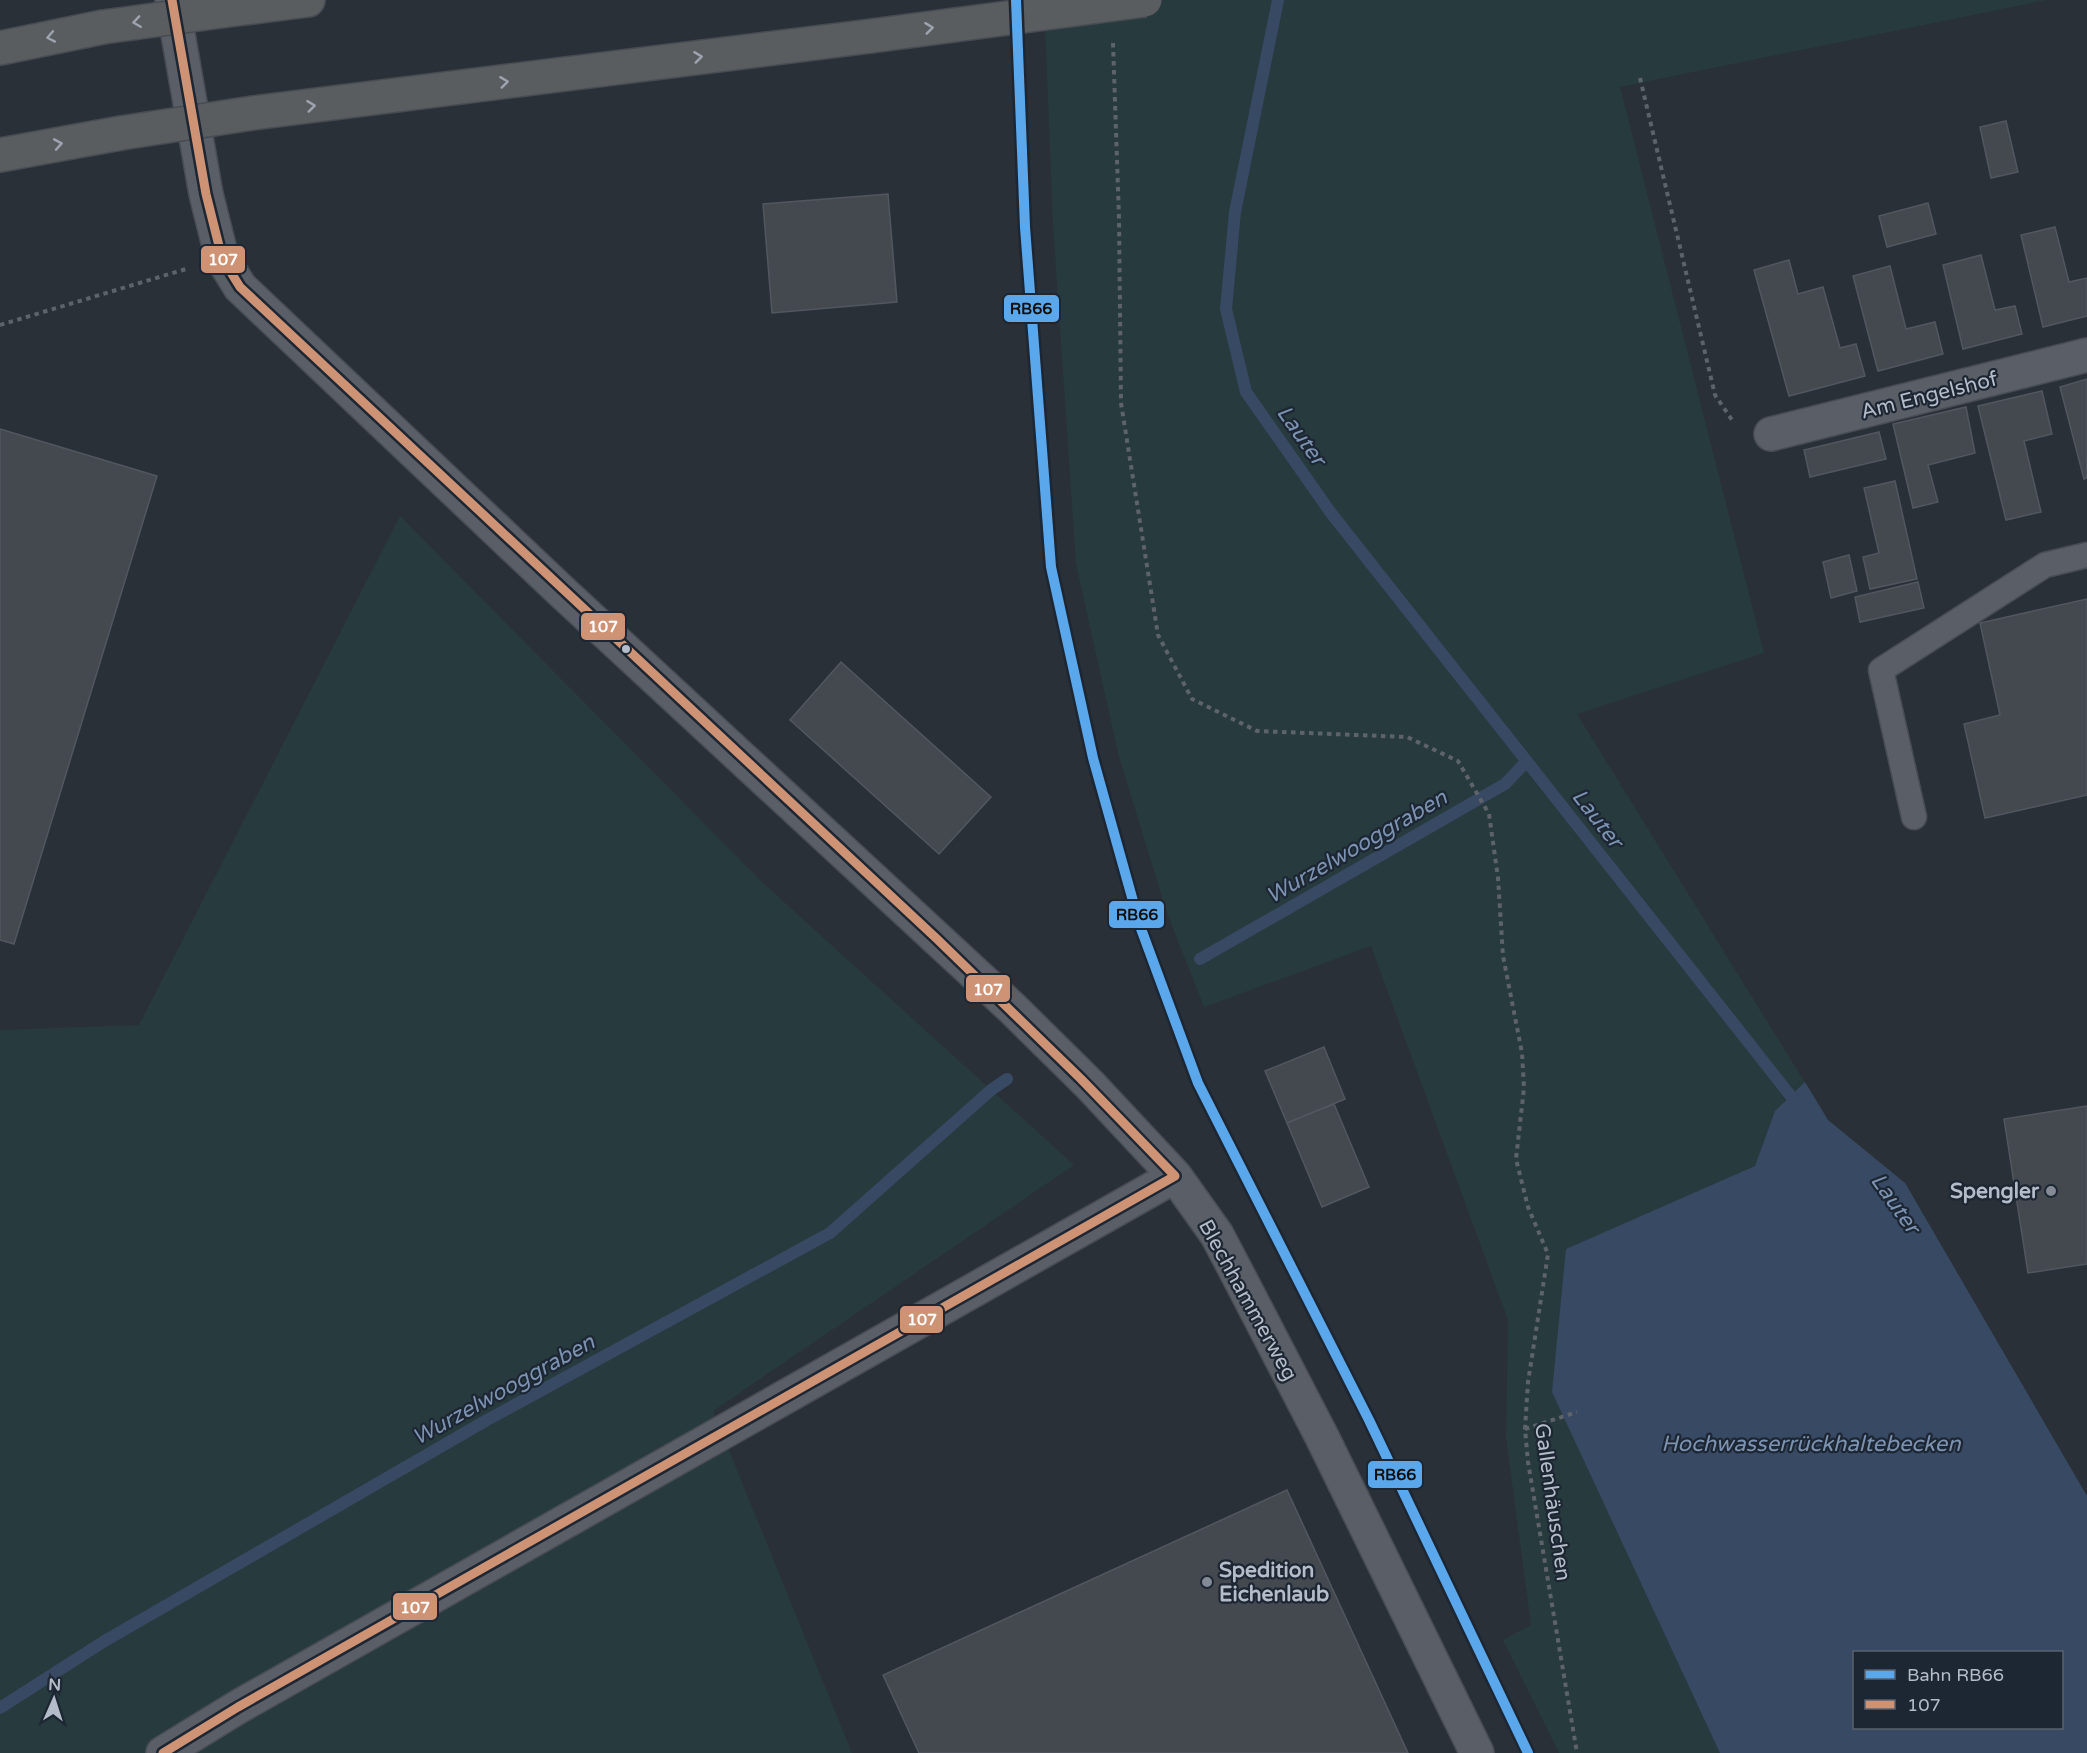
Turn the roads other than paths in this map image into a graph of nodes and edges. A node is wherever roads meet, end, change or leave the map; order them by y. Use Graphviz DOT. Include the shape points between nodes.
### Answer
graph roads {
  1 [pos="172,0"];
  2 [pos="308,0"];
  3 [pos="1145,0"];
  4 [pos="0,48"];
  5 [pos="0,155"];
  6 [pos="2087,355"];
  7 [pos="1771,434"];
  8 [pos="2087,555"];
  9 [pos="1914,817"];
  10 [pos="1175,1176"];
  11 [pos="163,1753"];
  12 [pos="1477,1753"];
  1 -- 10 [label="street, Blechhammerweg" via="206,194 222,258 240,287 560,590 1012,1008"];
  2 -- 4 [label="highway, one-way, bridge" via="103,27"];
  5 -- 3 [label="highway, one-way, bridge" via="253,113"];
  6 -- 7 [label="street, Am Engelshof"];
  8 -- 9 [label="lane" via="2045,565 1881,670"];
  10 -- 11 [label="street"];
  10 -- 12 [label="street, Blechhammerweg" via="1222,1245 1322,1437"];
}
